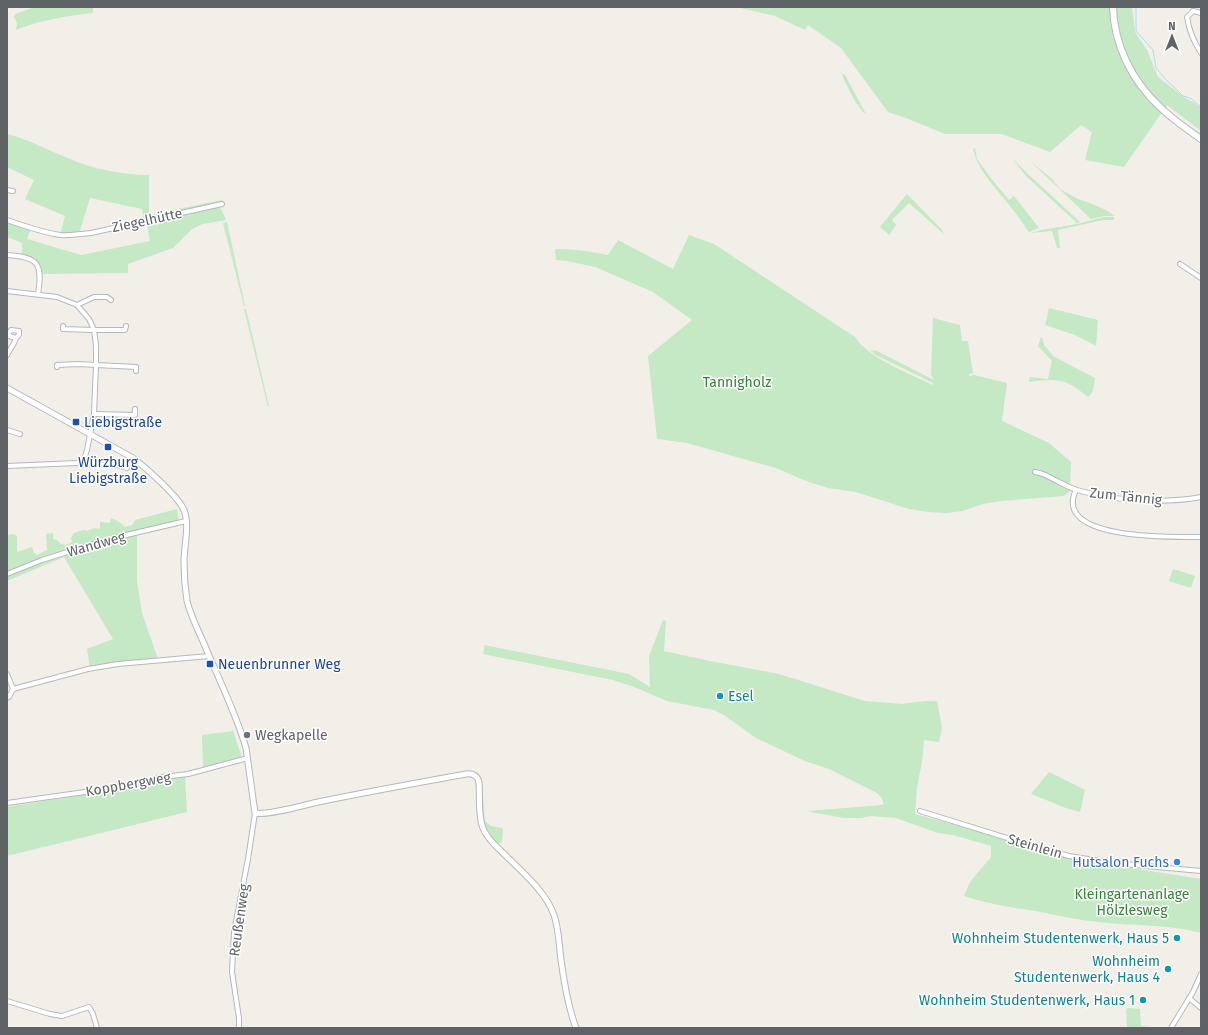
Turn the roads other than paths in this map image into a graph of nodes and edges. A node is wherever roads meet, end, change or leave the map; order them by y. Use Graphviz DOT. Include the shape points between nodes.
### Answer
graph roads {
  1 [pos="1113,7"];
  2 [pos="1201,12"];
  3 [pos="1201,53"];
  4 [pos="1201,139"];
  5 [pos="7,190"];
  6 [pos="13,191"];
  7 [pos="222,204"];
  8 [pos="7,220"];
  9 [pos="7,255"];
  10 [pos="1180,264"];
  11 [pos="1201,278"];
  12 [pos="7,291"];
  13 [pos="38,294"];
  14 [pos="111,300"];
  15 [pos="77,305"];
  16 [pos="63,326"];
  17 [pos="126,326"];
  18 [pos="94,330"];
  19 [pos="16,338"];
  20 [pos="7,355"];
  21 [pos="96,365"];
  22 [pos="57,367"];
  23 [pos="136,371"];
  24 [pos="7,388"];
  25 [pos="135,409"];
  26 [pos="94,414"];
  27 [pos="7,430"];
  28 [pos="90,433"];
  29 [pos="20,434"];
  30 [pos="81,462"];
  31 [pos="7,466"];
  32 [pos="127,468"];
  33 [pos="1035,472"];
  34 [pos="1076,490"];
  35 [pos="1201,497"];
  36 [pos="186,521"];
  37 [pos="1201,537"];
  38 [pos="7,574"];
  39 [pos="209,656"];
  40 [pos="7,674"];
  41 [pos="13,689"];
  42 [pos="7,698"];
  43 [pos="248,758"];
  44 [pos="7,803"];
  45 [pos="920,812"];
  46 [pos="255,813"];
  47 [pos="1201,871"];
  48 [pos="1201,974"];
  49 [pos="1190,998"];
  50 [pos="7,1001"];
  51 [pos="1201,1008"];
  52 [pos="97,1028"];
  53 [pos="239,1028"];
  54 [pos="576,1028"];
  55 [pos="1171,1028"];
  1 -- 4 [label="main road" via="1118,40 1136,80 1161,109"];
  2 -- 3 [label="street" via="1193,11 1187,17 1195,44"];
  5 -- 6 [label="street"];
  7 -- 8 [label="street, Ziegelhütte" via="72,235 60,235"];
  9 -- 13 [label="street" via="30,258 34,261 40,274"];
  10 -- 11 [label="street"];
  12 -- 13 [label="street"];
  13 -- 15 [label="street" via="57,297"];
  14 -- 15 [label="street" via="107,297 94,297"];
  15 -- 18 [label="street" via="89,319"];
  16 -- 18 [label="street" via="63,329"];
  17 -- 18 [label="street" via="125,330"];
  18 -- 21 [label="street"];
  19 -- 20 [label="street"];
  21 -- 22 [label="street"];
  21 -- 23 [label="street" via="136,367"];
  21 -- 26 [label="street"];
  24 -- 28 [label="street"];
  25 -- 26 [label="street" via="135,415"];
  26 -- 28 [label="street"];
  27 -- 29 [label="street"];
  28 -- 30 [label="street" via="86,456"];
  28 -- 36 [label="street" via="140,463 180,504"];
  30 -- 31 [label="street"];
  30 -- 32 [label="street"];
  33 -- 34 [label="street, Zum Tännig"];
  34 -- 35 [label="street, Zum Tännig" via="1144,500"];
  34 -- 37 [label="street, Zum Tännig" via="1073,494 1074,509 1086,522 1107,530 1141,535"];
  36 -- 38 [label="street, Wandweg" via="80,548"];
  36 -- 39 [label="street" via="184,561 187,601"];
  39 -- 41 [label="street" via="88,669"];
  39 -- 43 [label="street" via="240,728"];
  40 -- 41 [label="street"];
  41 -- 42 [label="street"];
  43 -- 44 [label="street, Koppbergweg" via="188,774"];
  43 -- 46 [label="street"];
  45 -- 47 [label="street, Steinlein" via="1069,856"];
  46 -- 53 [label="street, Reußenweg" via="234,932 232,972"];
  46 -- 54 [label="street" via="466,774 476,776 485,833 538,889 554,915 568,999"];
  48 -- 49 [label="street"];
  49 -- 51 [label="street"];
  49 -- 55 [label="street"];
  50 -- 52 [label="street" via="62,1016 89,1007"];
}
